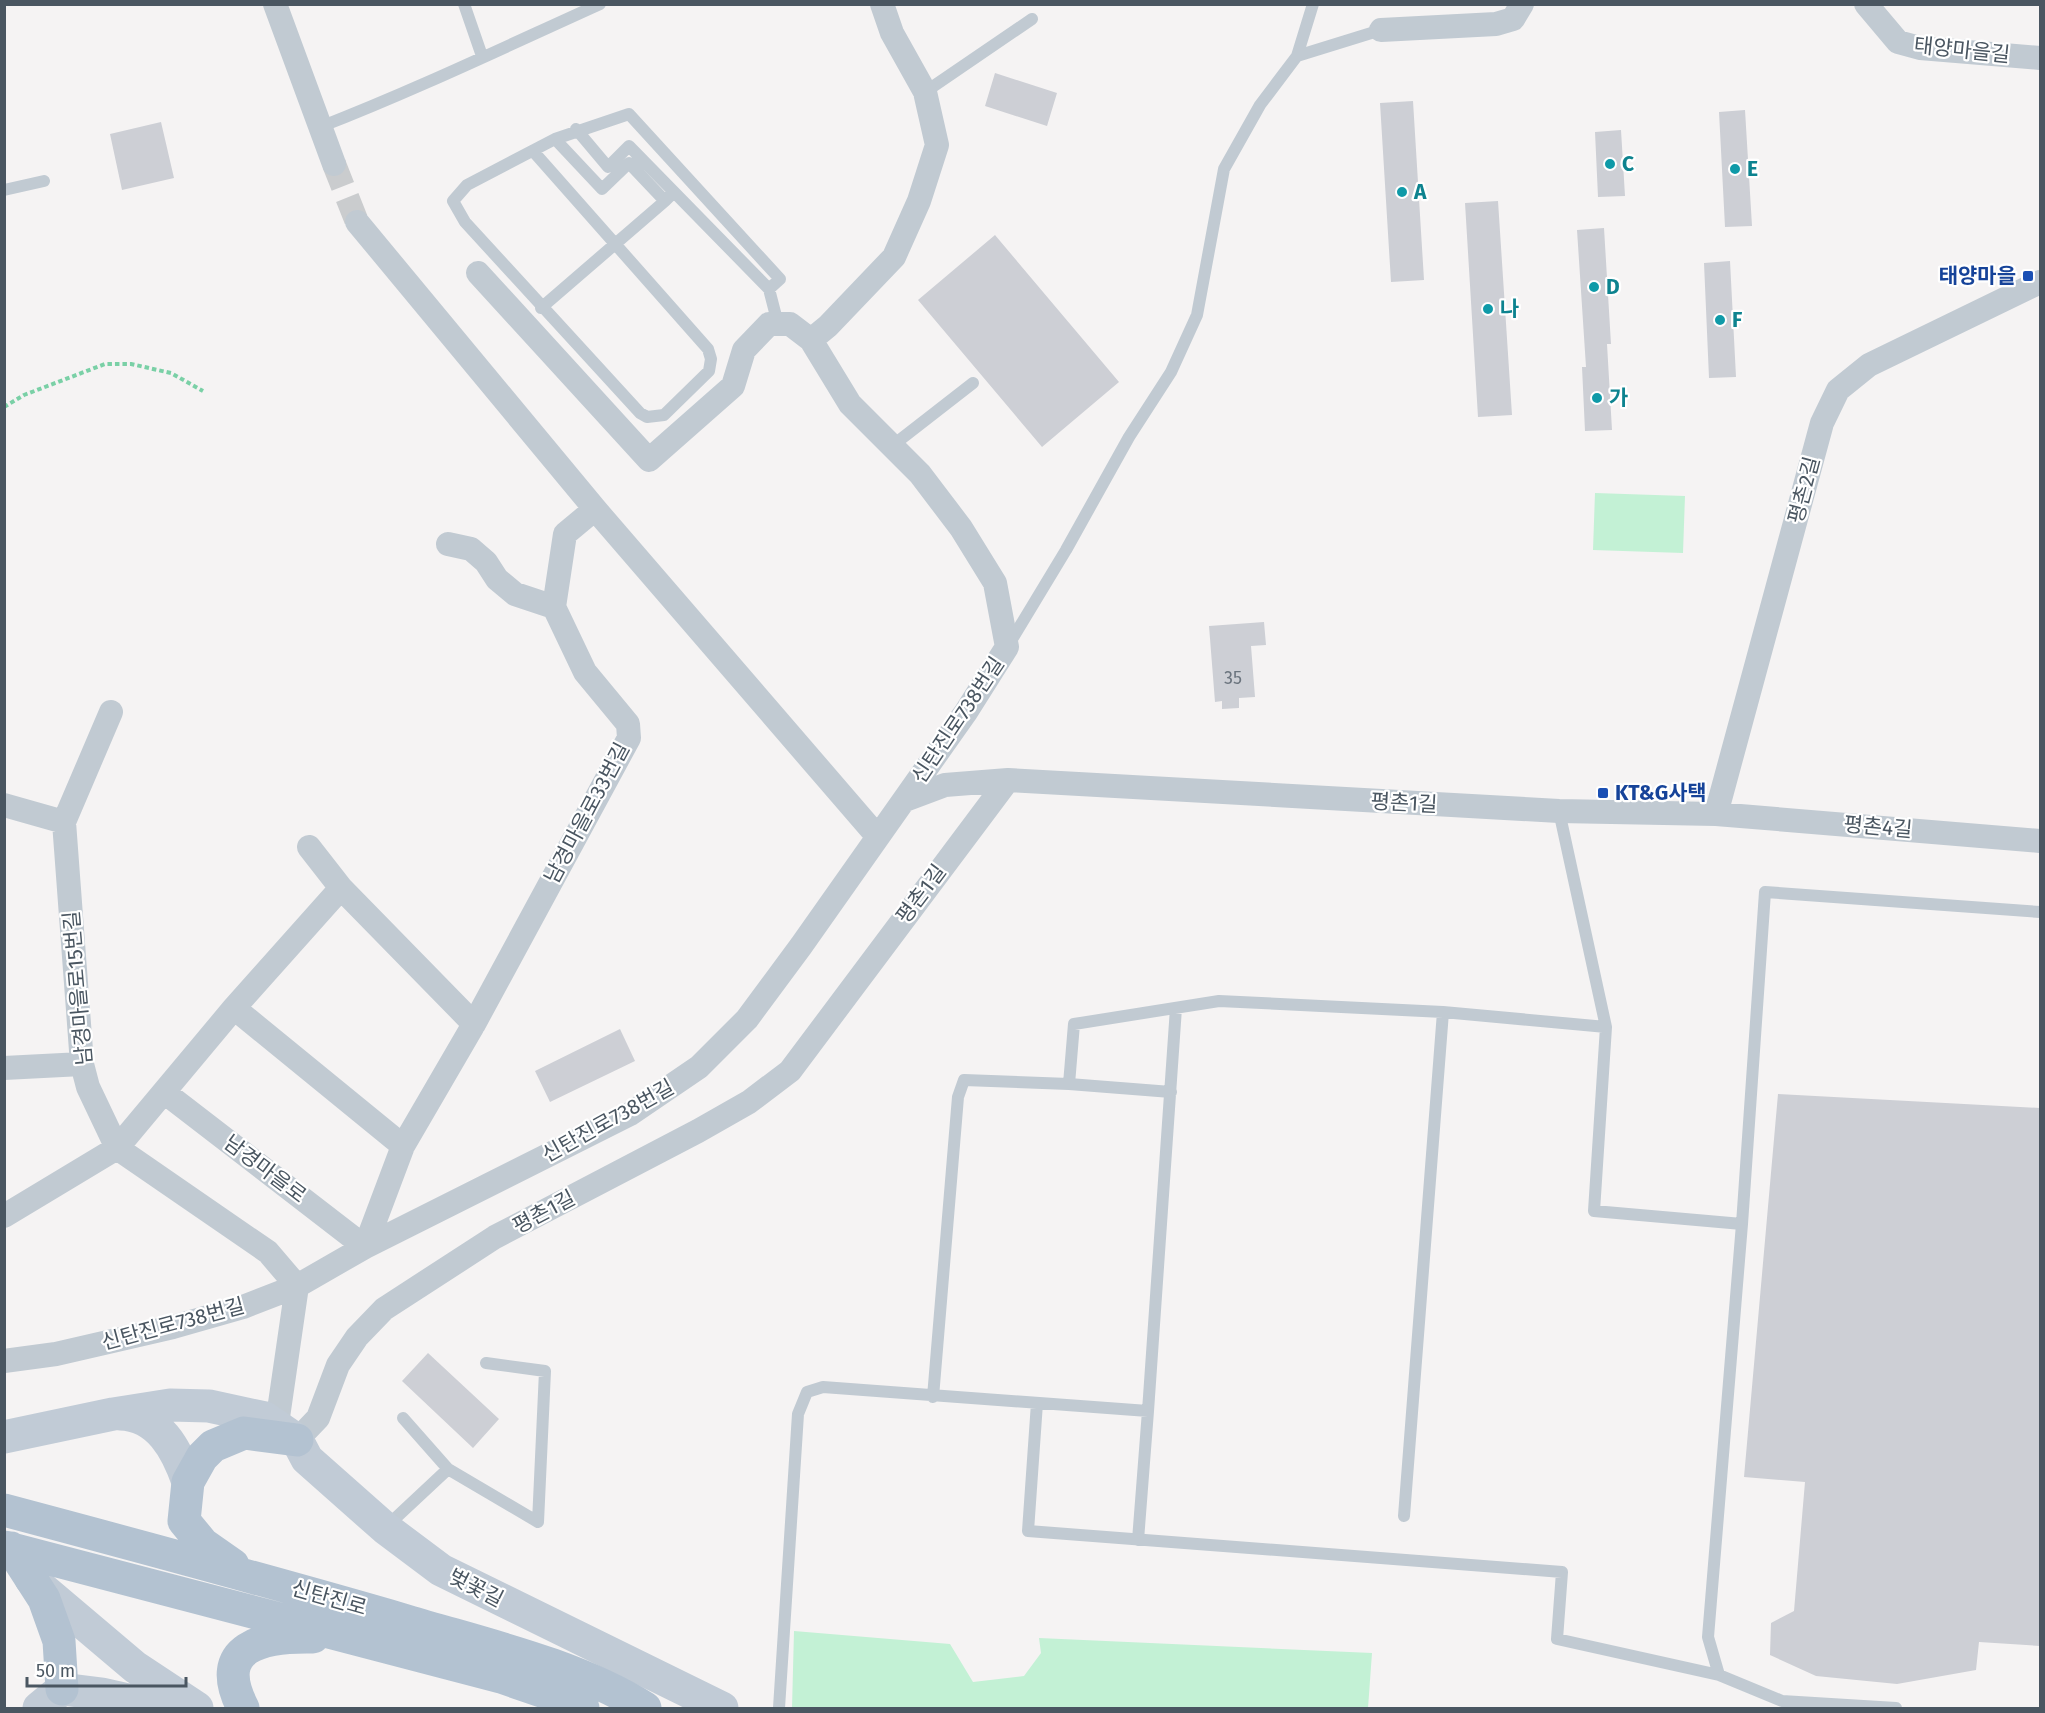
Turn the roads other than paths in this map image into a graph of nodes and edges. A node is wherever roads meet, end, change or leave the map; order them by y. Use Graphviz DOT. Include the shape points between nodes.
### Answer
graph roads {
  1 [pos="275,4"];
  2 [pos="464,4"];
  3 [pos="882,4"];
  4 [pos="1313,4"];
  5 [pos="1522,4"];
  6 [pos="1866,4"];
  7 [pos="593,6"];
  8 [pos="1032,19"];
  9 [pos="1381,30"];
  10 [pos="482,56"];
  11 [pos="1297,56"];
  12 [pos="2040,58"];
  13 [pos="925,92"];
  14 [pos="320,127"];
  15 [pos="576,129"];
  16 [pos="555,139"];
  17 [pos="533,151"];
  18 [pos="334,164"];
  19 [pos="44,181"];
  20 [pos="4,190"];
  21 [pos="670,197"];
  22 [pos="357,222"];
  23 [pos="615,244"];
  24 [pos="478,273"];
  25 [pos="2040,282"];
  26 [pos="769,290"];
  27 [pos="541,308"];
  28 [pos="778,324"];
  29 [pos="811,340"];
  30 [pos="974,383"];
  31 [pos="892,446"];
  32 [pos="595,509"];
  33 [pos="448,544"];
  34 [pos="554,607"];
  35 [pos="1007,647"];
  36 [pos="111,712"];
  37 [pos="1008,780"];
  38 [pos="905,800"];
  39 [pos="4,806"];
  40 [pos="1559,811"];
  41 [pos="1716,814"];
  42 [pos="64,822"];
  43 [pos="877,836"];
  44 [pos="2040,841"];
  45 [pos="309,847"];
  46 [pos="341,888"];
  47 [pos="2040,912"];
  48 [pos="234,1008"];
  49 [pos="1176,1008"];
  50 [pos="1443,1012"];
  51 [pos="474,1024"];
  52 [pos="1606,1027"];
  53 [pos="82,1064"];
  54 [pos="4,1068"];
  55 [pos="1069,1084"];
  56 [pos="165,1092"];
  57 [pos="1171,1092"];
  58 [pos="403,1146"];
  59 [pos="117,1148"];
  60 [pos="4,1216"];
  61 [pos="1742,1224"];
  62 [pos="365,1247"];
  63 [pos="297,1286"];
  64 [pos="4,1361"];
  65 [pos="486,1363"];
  66 [pos="933,1397"];
  67 [pos="1037,1403"];
  68 [pos="1148,1412"];
  69 [pos="113,1414"];
  70 [pos="403,1419"];
  71 [pos="280,1427"];
  72 [pos="4,1437"];
  73 [pos="448,1469"];
  74 [pos="188,1482"];
  75 [pos="4,1510"];
  76 [pos="1404,1516"];
  77 [pos="385,1528"];
  78 [pos="1138,1540"];
  79 [pos="8,1548"];
  80 [pos="244,1573"];
  81 [pos="31,1579"];
  82 [pos="350,1638"];
  83 [pos="504,1664"];
  84 [pos="1719,1675"];
  85 [pos="51,1699"];
  86 [pos="1806,1705"];
  87 [pos="165,1708"];
  88 [pos="197,1708"];
  89 [pos="243,1708"];
  90 [pos="583,1708"];
  91 [pos="645,1708"];
  92 [pos="722,1708"];
  93 [pos="778,1708"];
  94 [pos="1896,1708"];
  1 -- 14 [label="street"];
  2 -- 10 [label="lane"];
  3 -- 13 [label="street" via="892,33"];
  4 -- 11 [label="lane"];
  5 -- 9 [label="street" via="1513,19 1496,24"];
  6 -- 12 [label="street, 태양마을길" via="1898,42 1920,48"];
  7 -- 10 [label="lane"];
  8 -- 13 [label="lane"];
  9 -- 11 [label="lane"];
  10 -- 14 [label="lane" via="402,95"];
  11 -- 35 [label="lane" via="1260,105 1224,169 1197,315 1171,372"];
  13 -- 29 [label="street" via="937,144 894,257"];
  14 -- 18 [label="street"];
  15 -- 16 [label="lane"];
  15 -- 21 [label="lane" via="608,167 628,146"];
  15 -- 26 [label="lane" via="629,114 780,279"];
  16 -- 17 [label="lane"];
  16 -- 21 [label="lane" via="602,189 630,163"];
  17 -- 23 [label="lane"];
  17 -- 27 [label="lane" via="467,185 453,201 465,222"];
  19 -- 20 [label="lane"];
  21 -- 23 [label="lane"];
  21 -- 26 [label="lane"];
  22 -- 32 [label="street"];
  23 -- 27 [label="lane"];
  23 -- 27 [label="lane" via="701,341 711,359 709,371 664,415 647,417 640,413"];
  24 -- 28 [label="street" via="649,460 733,386 744,350 769,324"];
  25 -- 41 [label="street, 평촌2길" via="1869,365 1838,390 1822,423"];
  26 -- 28 [label="lane"];
  28 -- 29 [label="street" via="790,324"];
  29 -- 31 [label="street, 신탄진로738번길" via="850,404"];
  30 -- 31 [label="lane"];
  31 -- 35 [label="street, 신탄진로738번길" via="920,474 996,583"];
  32 -- 34 [label="street" via="565,534"];
  32 -- 43 [label="street"];
  33 -- 34 [label="street" via="471,549 486,562 496,579 515,594"];
  34 -- 51 [label="street, 남경마을로33번길" via="585,672 628,724 629,738"];
  35 -- 38 [label="street, 신탄진로738번길"];
  36 -- 42 [label="street, 남경마을로15번길"];
  37 -- 38 [label="street" via="945,785"];
  37 -- 40 [label="street, 평촌1길"];
  37 -- 71 [label="street, 평촌1길" via="790,1071 729,1113 495,1237 384,1309 357,1337 338,1365 318,1418"];
  38 -- 43 [label="street, 신탄진로738번길"];
  39 -- 42 [label="street"];
  40 -- 41 [label="street, 평촌1길"];
  40 -- 52 [label="lane"];
  41 -- 44 [label="street, 평촌4길"];
  42 -- 53 [label="street, 남경마을로15번길"];
  43 -- 62 [label="street, 신탄진로738번길" via="747,1019 699,1067 630,1114"];
  45 -- 46 [label="street"];
  46 -- 48 [label="street"];
  46 -- 51 [label="street"];
  47 -- 61 [label="lane" via="1765,892"];
  48 -- 56 [label="street"];
  48 -- 58 [label="street"];
  49 -- 50 [label="lane" via="1219,1001"];
  49 -- 55 [label="lane" via="1074,1024"];
  49 -- 57 [label="lane"];
  50 -- 52 [label="lane"];
  50 -- 76 [label="lane"];
  51 -- 58 [label="street"];
  52 -- 61 [label="lane" via="1594,1211"];
  53 -- 54 [label="street"];
  53 -- 59 [label="street, 남경마을로15번길" via="88,1087"];
  55 -- 57 [label="lane"];
  55 -- 66 [label="lane" via="964,1080 958,1097"];
  56 -- 59 [label="street"];
  56 -- 62 [label="street, 남경마을로"];
  57 -- 68 [label="lane"];
  58 -- 62 [label="street"];
  59 -- 60 [label="street"];
  59 -- 63 [label="street" via="268,1252"];
  61 -- 84 [label="lane" via="1708,1637"];
  62 -- 63 [label="street, 신탄진로738번길"];
  63 -- 64 [label="street, 신탄진로738번길" via="173,1327 56,1354"];
  63 -- 71 [label="street"];
  65 -- 73 [label="lane" via="545,1371 538,1522"];
  66 -- 67 [label="lane"];
  66 -- 93 [label="lane" via="823,1387 807,1392 798,1414"];
  67 -- 68 [label="lane"];
  67 -- 78 [label="lane" via="1028,1531"];
  68 -- 78 [label="lane"];
  69 -- 71 [label="street" via="170,1405 209,1406"];
  69 -- 72 [label="street"];
  69 -- 74 [label="street" via="128,1414 160,1430 177,1452"];
  70 -- 73 [label="lane"];
  71 -- 74 [label="main road" via="244,1433 213,1446"];
  71 -- 77 [label="street, 벚꽃길" via="307,1459"];
  73 -- 77 [label="lane"];
  74 -- 80 [label="main road" via="184,1521 203,1544"];
  75 -- 80 [label="main road, 신탄진로"];
  77 -- 92 [label="street, 벚꽃길" via="441,1570"];
  78 -- 84 [label="lane" via="1562,1572 1557,1639"];
  79 -- 81 [label="main road"];
  79 -- 82 [label="main road, 신탄진로"];
  80 -- 83 [label="main road, 신탄진로"];
  81 -- 85 [label="main road" via="44,1599 59,1641"];
  81 -- 88 [label="street" via="135,1667"];
  82 -- 83 [label="main road, 신탄진로"];
  82 -- 89 [label="main road" via="290,1636 243,1649 232,1683"];
  83 -- 90 [label="main road, 신탄진로"];
  83 -- 91 [label="main road, 신탄진로" via="566,1671"];
  84 -- 86 [label="lane" via="1782,1701"];
  85 -- 87 [label="street" via="102,1694"];
  86 -- 94 [label="lane"];
}
